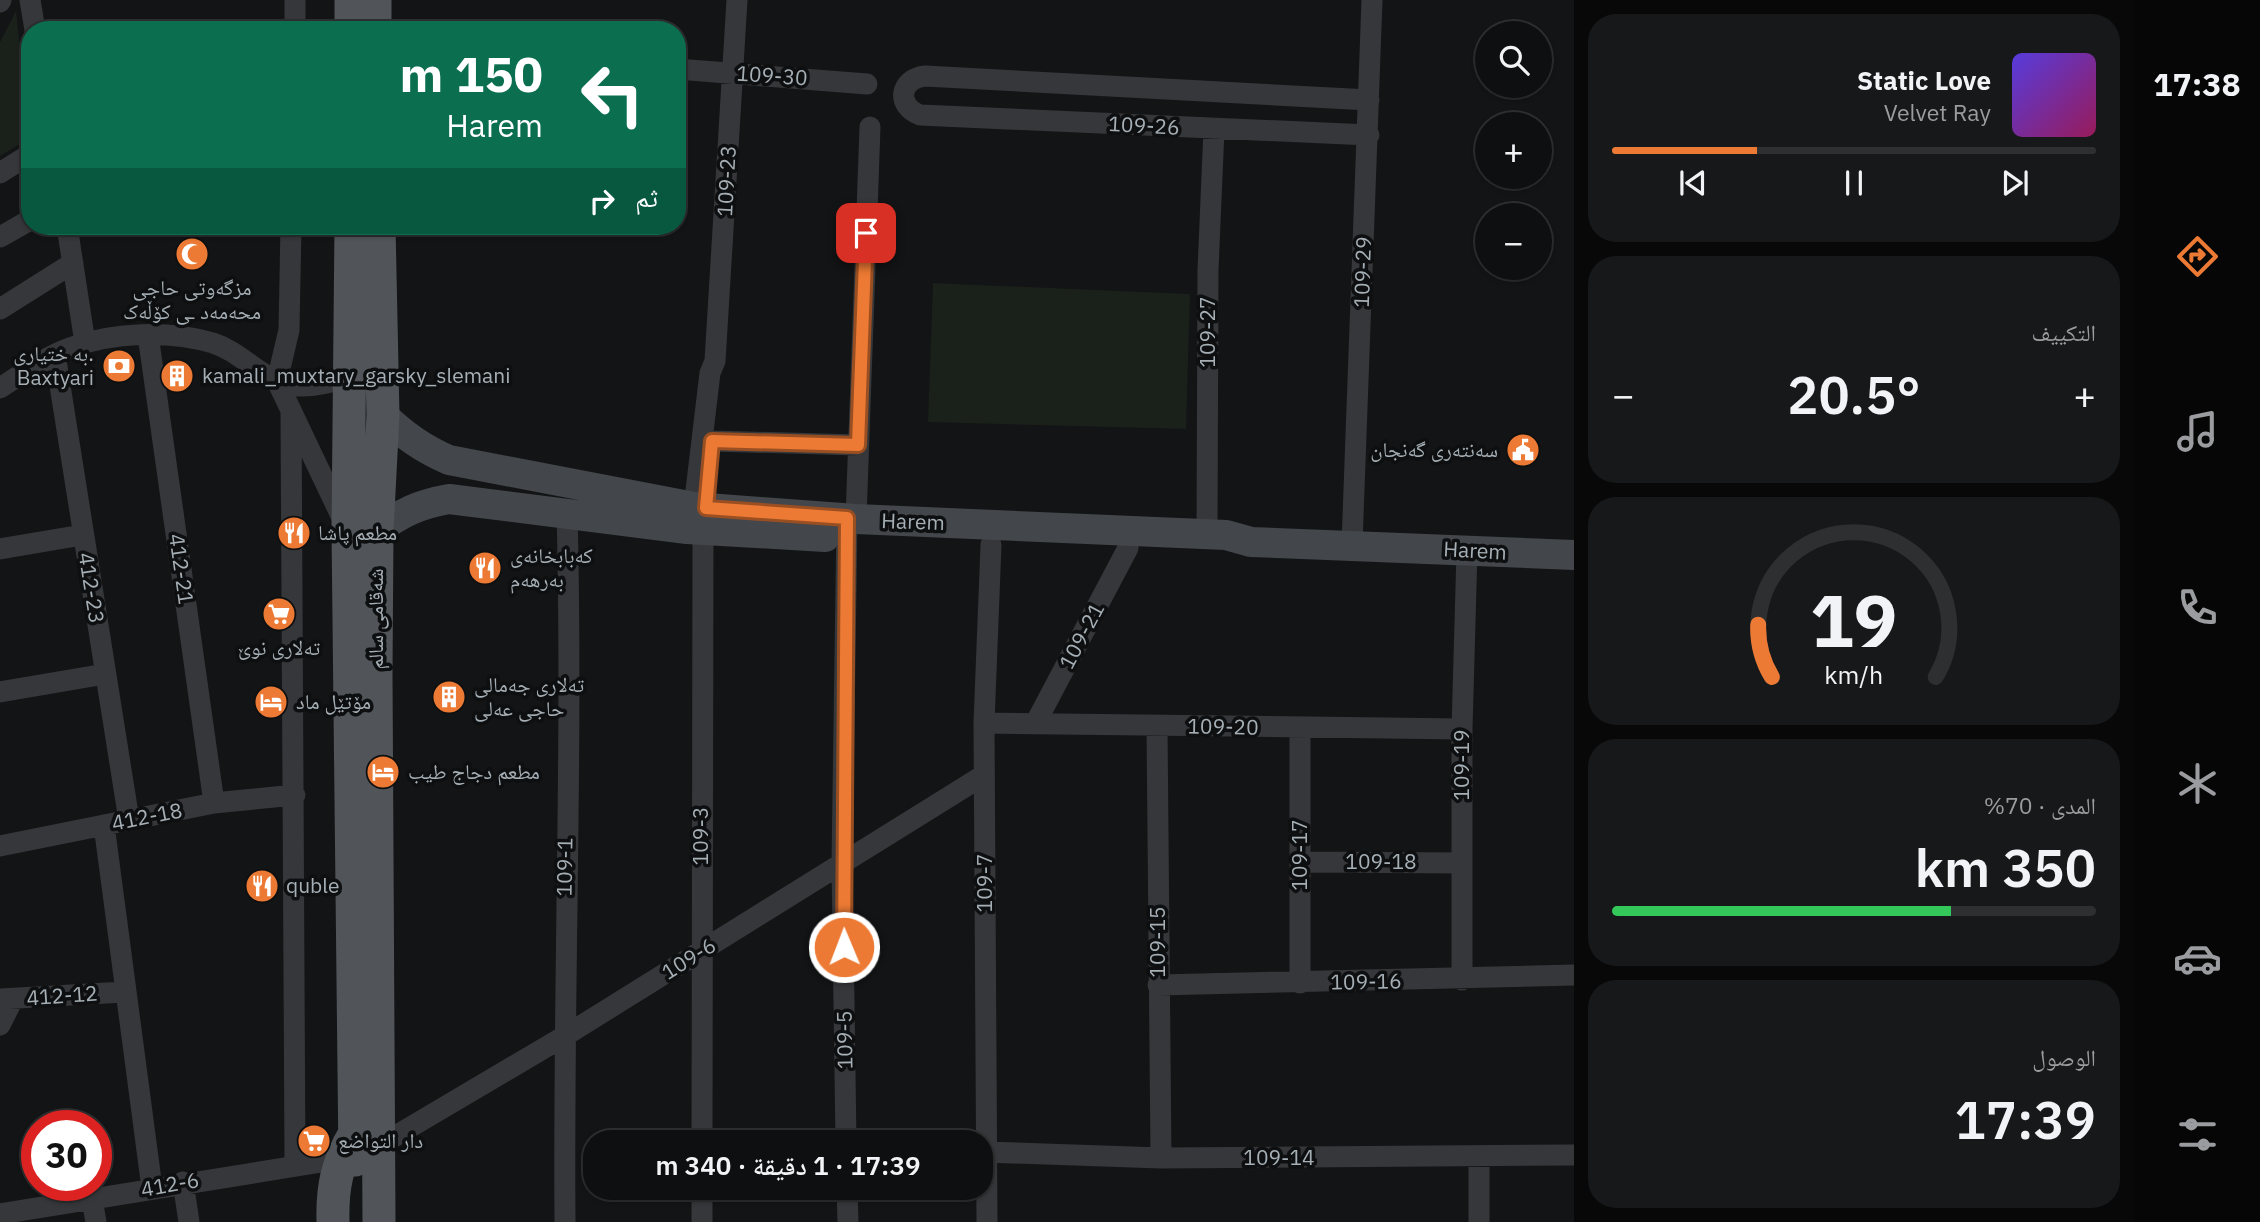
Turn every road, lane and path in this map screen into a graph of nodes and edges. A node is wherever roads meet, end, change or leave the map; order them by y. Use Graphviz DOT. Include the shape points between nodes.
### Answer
graph roads {
  1 [pos="30,0"];
  2 [pos="295,0"];
  3 [pos="351,0"];
  4 [pos="375,0"];
  5 [pos="737,0"];
  6 [pos="1372,0"];
  7 [pos="34,21"];
  8 [pos="295,21"];
  9 [pos="351,21"];
  10 [pos="375,21"];
  11 [pos="686,70"];
  12 [pos="732,73"];
  13 [pos="867,83"];
  14 [pos="1370,100"];
  15 [pos="870,127"];
  16 [pos="1214,129"];
  17 [pos="1369,135"];
  18 [pos="21,160"];
  19 [pos="0,173"];
  20 [pos="21,225"];
  21 [pos="68,235"];
  22 [pos="292,235"];
  23 [pos="351,235"];
  24 [pos="379,235"];
  25 [pos="0,237"];
  26 [pos="73,263"];
  27 [pos="0,309"];
  28 [pos="148,335"];
  29 [pos="85,343"];
  30 [pos="55,354"];
  31 [pos="715,361"];
  32 [pos="351,376"];
  33 [pos="277,382"];
  34 [pos="0,388"];
  35 [pos="291,410"];
  36 [pos="383,415"];
  37 [pos="712,441"];
  38 [pos="858,445"];
  39 [pos="567,512"];
  40 [pos="698,518"];
  41 [pos="849,525"];
  42 [pos="362,530"];
  43 [pos="1208,534"];
  44 [pos="82,535"];
  45 [pos="1251,542"];
  46 [pos="1352,544"];
  47 [pos="991,545"];
  48 [pos="1128,548"];
  49 [pos="0,550"];
  50 [pos="1467,551"];
  51 [pos="1574,555"];
  52 [pos="105,674"];
  53 [pos="0,692"];
  54 [pos="984,723"];
  55 [pos="1035,724"];
  56 [pos="1157,726"];
  57 [pos="1300,727"];
  58 [pos="1462,729"];
  59 [pos="984,775"];
  60 [pos="295,795"];
  61 [pos="214,803"];
  62 [pos="129,820"];
  63 [pos="104,825"];
  64 [pos="0,846"];
  65 [pos="1300,862"];
  66 [pos="842,863"];
  67 [pos="1462,863"];
  68 [pos="700,952"];
  69 [pos="1574,975"];
  70 [pos="1462,980"];
  71 [pos="1300,983"];
  72 [pos="1158,985"];
  73 [pos="124,992"];
  74 [pos="6,999"];
  75 [pos="0,1025"];
  76 [pos="563,1037"];
  77 [pos="376,1046"];
  78 [pos="702,1130"];
  79 [pos="846,1130"];
  80 [pos="985,1130"];
  81 [pos="392,1138"];
  82 [pos="347,1146"];
  83 [pos="993,1152"];
  84 [pos="1574,1155"];
  85 [pos="1479,1157"];
  86 [pos="1161,1158"];
  87 [pos="295,1164"];
  88 [pos="183,1182"];
  89 [pos="152,1188"];
  90 [pos="112,1195"];
  91 [pos="702,1200"];
  92 [pos="847,1200"];
  93 [pos="986,1200"];
  94 [pos="81,1201"];
  95 [pos="93,1201"];
  96 [pos="0,1214"];
  97 [pos="367,1215"];
  98 [pos="96,1222"];
  99 [pos="189,1222"];
  100 [pos="565,1222"];
  101 [pos="702,1222"];
  102 [pos="848,1222"];
  103 [pos="987,1222"];
  104 [pos="1479,1222"];
  1 -- 7 [label="street"];
  2 -- 8 [label="street"];
  3 -- 9 [label="main road"];
  4 -- 10 [label="main road"];
  5 -- 12 [label="street, 109-23"];
  6 -- 14 [label="street, 109-29"];
  11 -- 12 [label="street, 109-30"];
  12 -- 13 [label="street, 109-30"];
  12 -- 31 [label="street, 109-23"];
  14 -- 16 [label="street, 109-26" via="925,76 914,77 902,93 910,111 920,115"];
  14 -- 17 [label="street, 109-29"];
  15 -- 38 [label="street, 109-5"];
  16 -- 17 [label="street, 109-26"];
  16 -- 43 [label="street, 109-27" via="1208,270"];
  17 -- 46 [label="street, 109-29"];
  18 -- 19 [label="street"];
  20 -- 25 [label="street"];
  21 -- 26 [label="street"];
  22 -- 33 [label="street" via="289,330"];
  23 -- 32 [label="main road, شەقامی سالم"];
  24 -- 36 [label="main road, شەقامی سالم"];
  26 -- 27 [label="street"];
  26 -- 29 [label="street"];
  28 -- 29 [label="street"];
  28 -- 33 [label="street" via="213,343"];
  28 -- 61 [label="street, 412-21"];
  29 -- 30 [label="street"];
  30 -- 34 [label="street"];
  30 -- 44 [label="street, 412-23"];
  31 -- 37 [label="street, 109-23"];
  31 -- 40 [label="street, 109-23" via="710,373"];
  32 -- 33 [label="street" via="322,384"];
  32 -- 42 [label="main road, شەقامی سالم"];
  33 -- 35 [label="street"];
  35 -- 42 [label="street"];
  35 -- 60 [label="street"];
  36 -- 40 [label="street, Harem" via="424,449 449,460"];
  36 -- 42 [label="main road, شەقامی سالم"];
  37 -- 38 [label="street"];
  37 -- 40 [label="street, 109-23"];
  38 -- 41 [label="street, 109-5"];
  39 -- 40 [label="street"];
  39 -- 42 [label="street" via="449,499 423,504"];
  39 -- 76 [label="street, 109-1"];
  40 -- 41 [label="street, Harem"];
  40 -- 68 [label="street, 109-3"];
  41 -- 43 [label="street, Harem"];
  41 -- 47 [label="street, Harem"];
  41 -- 66 [label="street, 109-5"];
  42 -- 77 [label="main road, شەقامی سالم"];
  42 -- 82 [label="main road, شەقامی سالم"];
  43 -- 45 [label="street, Harem"];
  44 -- 49 [label="street"];
  44 -- 52 [label="street, 412-23"];
  45 -- 46 [label="street, Harem"];
  45 -- 48 [label="street, Harem" via="1225,548"];
  46 -- 50 [label="street, Harem"];
  47 -- 48 [label="street, Harem"];
  47 -- 54 [label="street, 109-7"];
  48 -- 55 [label="street, 109-21"];
  50 -- 51 [label="street, Harem"];
  50 -- 58 [label="street, 109-19"];
  52 -- 53 [label="street"];
  52 -- 62 [label="street, 412-23"];
  54 -- 55 [label="street, 109-20"];
  54 -- 59 [label="street, 109-7"];
  55 -- 56 [label="street, 109-20"];
  56 -- 57 [label="street, 109-20"];
  56 -- 72 [label="street, 109-15"];
  57 -- 58 [label="street, 109-20"];
  57 -- 65 [label="street, 109-17"];
  58 -- 67 [label="street, 109-19"];
  59 -- 66 [label="street, 109-6"];
  59 -- 80 [label="street, 109-7"];
  60 -- 61 [label="street, 412-18"];
  60 -- 87 [label="street"];
  61 -- 62 [label="street, 412-18"];
  62 -- 63 [label="street, 412-18"];
  63 -- 64 [label="street, 412-18"];
  63 -- 73 [label="street"];
  65 -- 67 [label="street, 109-18"];
  65 -- 71 [label="street, 109-17"];
  66 -- 68 [label="street, 109-6"];
  66 -- 79 [label="street, 109-5"];
  67 -- 70 [label="street, 109-19"];
  68 -- 76 [label="street, 109-6"];
  68 -- 78 [label="street, 109-3"];
  69 -- 70 [label="street, 109-16"];
  70 -- 71 [label="street, 109-16"];
  71 -- 72 [label="street, 109-16"];
  72 -- 86 [label="street, 109-15"];
  73 -- 74 [label="street, 412-12"];
  73 -- 89 [label="street"];
  74 -- 75 [label="street"];
  76 -- 81 [label="street, 109-6"];
  76 -- 100 [label="street, 109-1"];
  77 -- 81 [label="main road"];
  77 -- 97 [label="main road, شەقامی سالم"];
  81 -- 97 [label="main road"];
  82 -- 87 [label="street, 412-6"];
  82 -- 97 [label="main road, شەقامی سالم"];
  83 -- 86 [label="street, 109-14"];
  84 -- 85 [label="street, 109-14"];
  85 -- 86 [label="street, 109-14"];
  85 -- 104 [label="street"];
  87 -- 88 [label="street, 412-6"];
  88 -- 89 [label="street, 412-6"];
  88 -- 99 [label="street"];
  89 -- 90 [label="street, 412-6"];
  91 -- 101 [label="street"];
  92 -- 102 [label="street"];
  93 -- 103 [label="street, 109-7"];
  94 -- 96 [label="street, 412-6"];
  95 -- 98 [label="street"];
}
